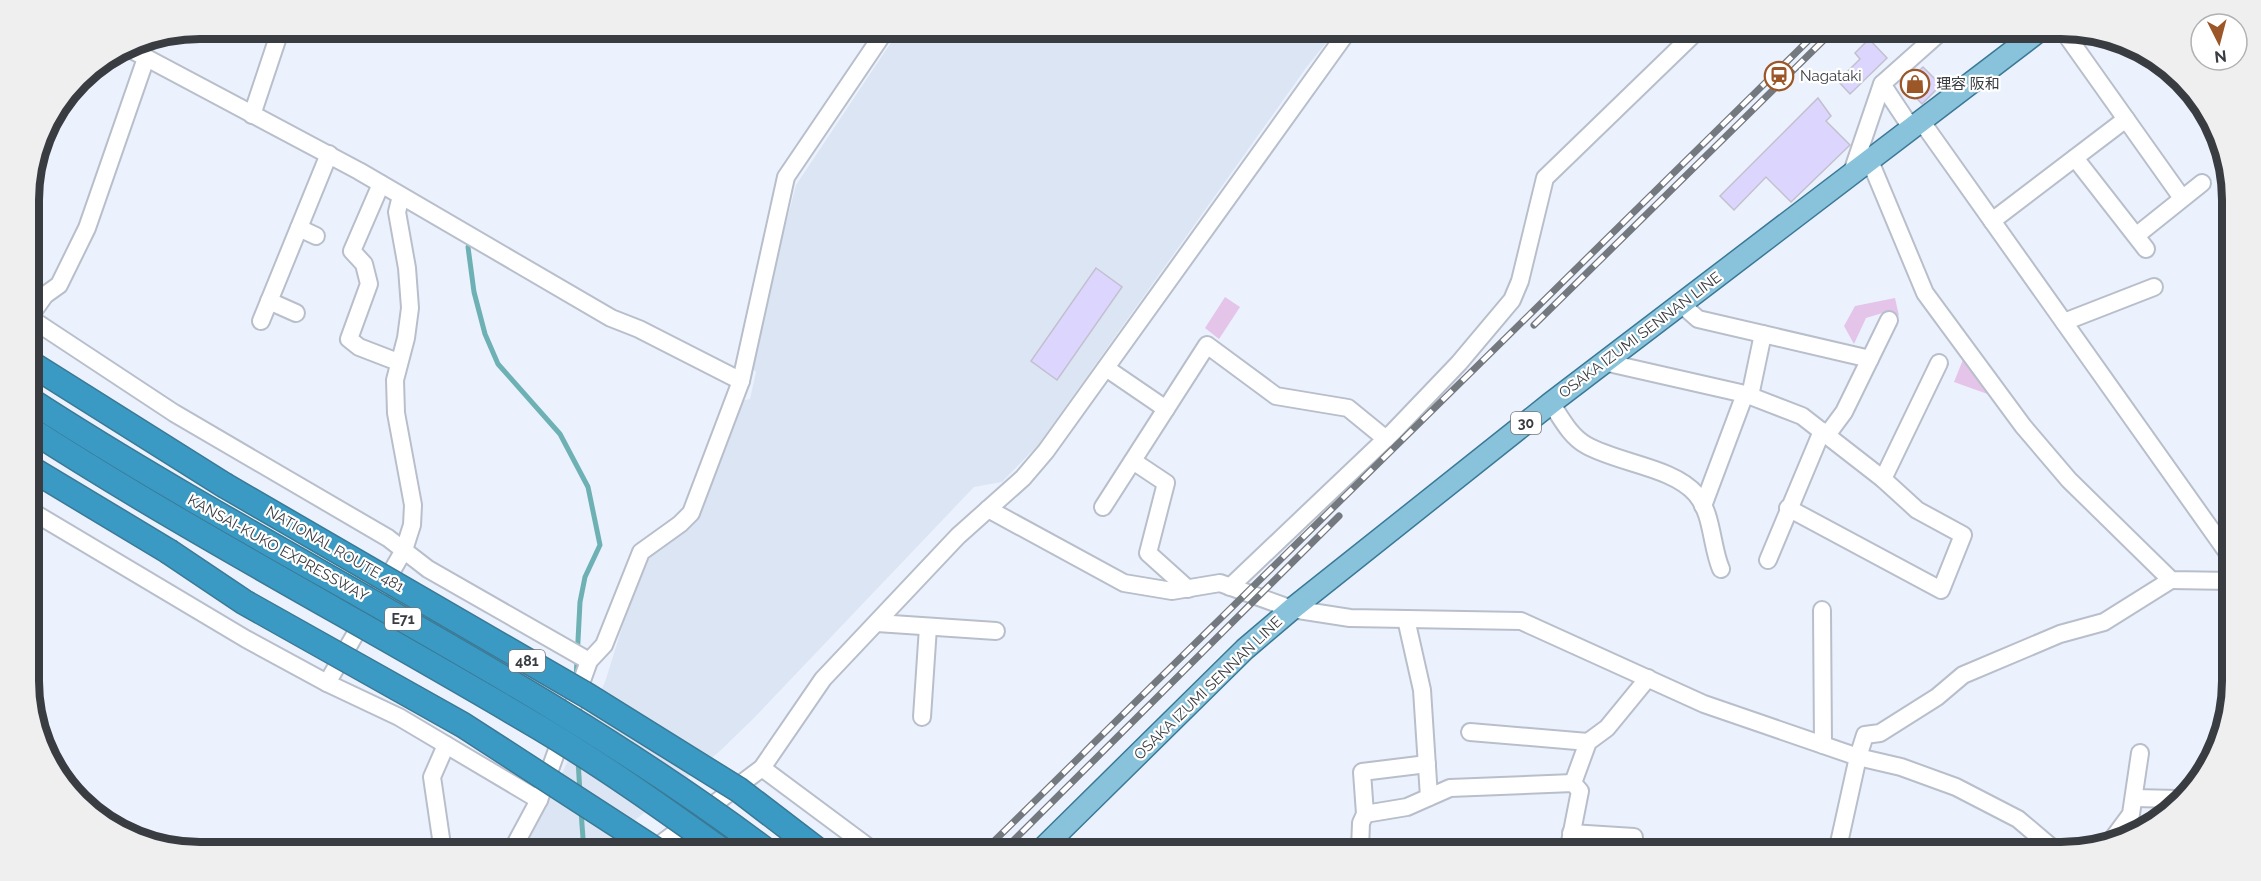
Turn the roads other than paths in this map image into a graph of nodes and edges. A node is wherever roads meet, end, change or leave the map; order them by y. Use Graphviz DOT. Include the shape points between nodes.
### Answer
graph roads {
  1 [pos="277,39"];
  2 [pos="880,39"];
  3 [pos="1342,39"];
  4 [pos="1689,39"];
  5 [pos="1933,39"];
  6 [pos="2029,39"];
  7 [pos="2069,39"];
  8 [pos="136,52"];
  9 [pos="146,58"];
  10 [pos="1882,84"];
  11 [pos="252,115"];
  12 [pos="2126,119"];
  13 [pos="1917,126"];
  14 [pos="329,154"];
  15 [pos="2075,158"];
  16 [pos="1870,161"];
  17 [pos="1851,175"];
  18 [pos="2202,183"];
  19 [pos="381,184"];
  20 [pos="401,196"];
  21 [pos="2182,198"];
  22 [pos="1992,221"];
  23 [pos="299,228"];
  24 [pos="2136,235"];
  25 [pos="316,236"];
  26 [pos="2146,249"];
  27 [pos="2154,287"];
  28 [pos="269,301"];
  29 [pos="39,304"];
  30 [pos="1681,304"];
  31 [pos="296,313"];
  32 [pos="1889,320"];
  33 [pos="261,321"];
  34 [pos="2064,322"];
  35 [pos="39,323"];
  36 [pos="1763,334"];
  37 [pos="1870,359"];
  38 [pos="398,362"];
  39 [pos="1604,362"];
  40 [pos="1940,363"];
  41 [pos="1106,368"];
  42 [pos="39,369"];
  43 [pos="741,381"];
  44 [pos="1747,395"];
  45 [pos="1551,403"];
  46 [pos="39,406"];
  47 [pos="1166,409"];
  48 [pos="1824,433"];
  49 [pos="39,435"];
  50 [pos="1386,439"];
  51 [pos="1133,461"];
  52 [pos="39,473"];
  53 [pos="1883,478"];
  54 [pos="1703,506"];
  55 [pos="1103,507"];
  56 [pos="1788,508"];
  57 [pos="988,509"];
  58 [pos="39,517"];
  59 [pos="2222,545"];
  60 [pos="404,550"];
  61 [pos="1768,560"];
  62 [pos="1721,569"];
  63 [pos="2171,580"];
  64 [pos="2222,581"];
  65 [pos="1230,587"];
  66 [pos="1188,589"];
  67 [pos="1292,609"];
  68 [pos="1822,610"];
  69 [pos="1406,619"];
  70 [pos="877,623"];
  71 [pos="928,627"];
  72 [pos="996,631"];
  73 [pos="589,661"];
  74 [pos="1648,678"];
  75 [pos="327,683"];
  76 [pos="922,717"];
  77 [pos="1470,732"];
  78 [pos="1588,742"];
  79 [pos="446,745"];
  80 [pos="1823,745"];
  81 [pos="2140,753"];
  82 [pos="1858,757"];
  83 [pos="1427,764"];
  84 [pos="762,768"];
  85 [pos="1574,783"];
  86 [pos="1429,797"];
  87 [pos="2134,798"];
  88 [pos="539,800"];
  89 [pos="2170,800"];
  90 [pos="1365,814"];
  91 [pos="2119,831"];
  92 [pos="1571,833"];
  93 [pos="1634,837"];
  94 [pos="442,842"];
  95 [pos="516,842"];
  96 [pos="644,842"];
  97 [pos="663,842"];
  98 [pos="710,842"];
  99 [pos="754,842"];
  100 [pos="807,842"];
  101 [pos="862,842"];
  102 [pos="1049,842"];
  103 [pos="1360,842"];
  104 [pos="1570,842"];
  105 [pos="1839,842"];
  106 [pos="2044,842"];
  1 -- 11 [label="street"];
  2 -- 43 [label="street" via="786,177"];
  3 -- 41 [label="street"];
  4 -- 50 [label="street" via="1545,178 1512,300 1459,363"];
  5 -- 10 [label="street"];
  6 -- 13 [label="main road, OSAKA IZUMI SENNAN LINE / 30"];
  7 -- 12 [label="street"];
  8 -- 9 [label="street"];
  9 -- 11 [label="street"];
  9 -- 29 [label="street" via="87,228 59,285"];
  10 -- 13 [label="street"];
  10 -- 17 [label="street"];
  11 -- 14 [label="street"];
  12 -- 15 [label="street"];
  12 -- 21 [label="street"];
  13 -- 16 [label="main road, OSAKA IZUMI SENNAN LINE / 30"];
  13 -- 22 [label="street"];
  14 -- 19 [label="street"];
  14 -- 23 [label="street"];
  15 -- 22 [label="street"];
  15 -- 24 [label="street"];
  16 -- 17 [label="main road, OSAKA IZUMI SENNAN LINE / 30"];
  16 -- 63 [label="street" via="1925,293 2023,426 2069,480"];
  17 -- 30 [label="main road, OSAKA IZUMI SENNAN LINE / 30"];
  18 -- 21 [label="street"];
  19 -- 20 [label="street"];
  19 -- 38 [label="street" via="352,251 364,264 369,284 349,339"];
  20 -- 38 [label="street" via="398,212 410,308"];
  20 -- 43 [label="street" via="611,318"];
  21 -- 24 [label="street"];
  22 -- 34 [label="street"];
  23 -- 25 [label="street"];
  23 -- 28 [label="street"];
  24 -- 26 [label="street"];
  27 -- 34 [label="street"];
  28 -- 31 [label="street"];
  28 -- 33 [label="street"];
  30 -- 36 [label="street" via="1698,319"];
  30 -- 39 [label="main road, OSAKA IZUMI SENNAN LINE / 30"];
  32 -- 37 [label="street"];
  34 -- 59 [label="street"];
  35 -- 60 [label="street" via="174,413"];
  36 -- 37 [label="street"];
  36 -- 44 [label="street"];
  37 -- 48 [label="street" via="1844,412"];
  38 -- 60 [label="street" via="396,413 413,505"];
  39 -- 44 [label="street"];
  39 -- 45 [label="main road, OSAKA IZUMI SENNAN LINE / 30"];
  40 -- 53 [label="street"];
  41 -- 47 [label="street"];
  41 -- 57 [label="street" via="1046,451"];
  42 -- 100 [label="highway, NATIONAL ROUTE 481 / 481, bridge" via="224,485 588,696 739,790"];
  43 -- 73 [label="street" via="691,513 641,552 603,645"];
  44 -- 48 [label="street" via="1802,416"];
  44 -- 54 [label="street"];
  45 -- 54 [label="street" via="1572,434 1587,445 1681,482"];
  45 -- 67 [label="main road, OSAKA IZUMI SENNAN LINE / 30"];
  46 -- 99 [label="highway, KANSAI-KUKO EXPRESSWAY / E71, bridge" via="157,480 576,722 663,777"];
  47 -- 50 [label="street" via="1207,345 1276,396 1348,408"];
  47 -- 51 [label="street"];
  48 -- 53 [label="street"];
  48 -- 56 [label="street"];
  49 -- 98 [label="highway, KANSAI-KUKO EXPRESSWAY / E71, bridge" via="177,521 541,729"];
  50 -- 65 [label="street"];
  51 -- 55 [label="street"];
  51 -- 66 [label="street" via="1166,483 1148,554"];
  52 -- 96 [label="highway, bridge" via="244,602 463,725"];
  53 -- 56 [label="street" via="1917,510 1963,535 1941,590"];
  54 -- 62 [label="street"];
  56 -- 61 [label="street"];
  57 -- 66 [label="street" via="1125,583 1172,591"];
  57 -- 70 [label="street" via="957,536"];
  58 -- 75 [label="street"];
  60 -- 73 [label="street" via="428,569"];
  60 -- 75 [label="street"];
  63 -- 64 [label="street"];
  63 -- 82 [label="street" via="2104,622 2060,634 1963,675 1937,697 1880,733 1865,735"];
  65 -- 66 [label="street" via="1220,583"];
  65 -- 67 [label="street"];
  67 -- 69 [label="street" via="1350,618"];
  67 -- 102 [label="main road, OSAKA IZUMI SENNAN LINE / 30" via="1245,649"];
  68 -- 80 [label="street"];
  69 -- 74 [label="street" via="1521,621"];
  69 -- 83 [label="street" via="1422,690"];
  70 -- 71 [label="street"];
  70 -- 84 [label="street" via="823,679"];
  71 -- 72 [label="street"];
  71 -- 76 [label="street"];
  73 -- 88 [label="street"];
  74 -- 78 [label="street" via="1607,728"];
  74 -- 80 [label="street" via="1704,704"];
  75 -- 79 [label="street" via="399,717"];
  77 -- 78 [label="street"];
  78 -- 85 [label="street"];
  79 -- 88 [label="street"];
  79 -- 94 [label="street" via="432,777"];
  80 -- 82 [label="street"];
  81 -- 87 [label="street"];
  82 -- 105 [label="street"];
  82 -- 106 [label="street" via="1901,767 1956,787 2018,819"];
  83 -- 86 [label="street"];
  83 -- 90 [label="street" via="1362,772"];
  84 -- 97 [label="street"];
  84 -- 101 [label="street"];
  85 -- 86 [label="street" via="1450,788"];
  85 -- 92 [label="street" via="1580,791"];
  86 -- 90 [label="street" via="1407,807"];
  87 -- 89 [label="street"];
  87 -- 91 [label="street" via="2131,814"];
  88 -- 95 [label="street"];
  90 -- 103 [label="street"];
  92 -- 93 [label="street"];
  92 -- 104 [label="street"];
}
